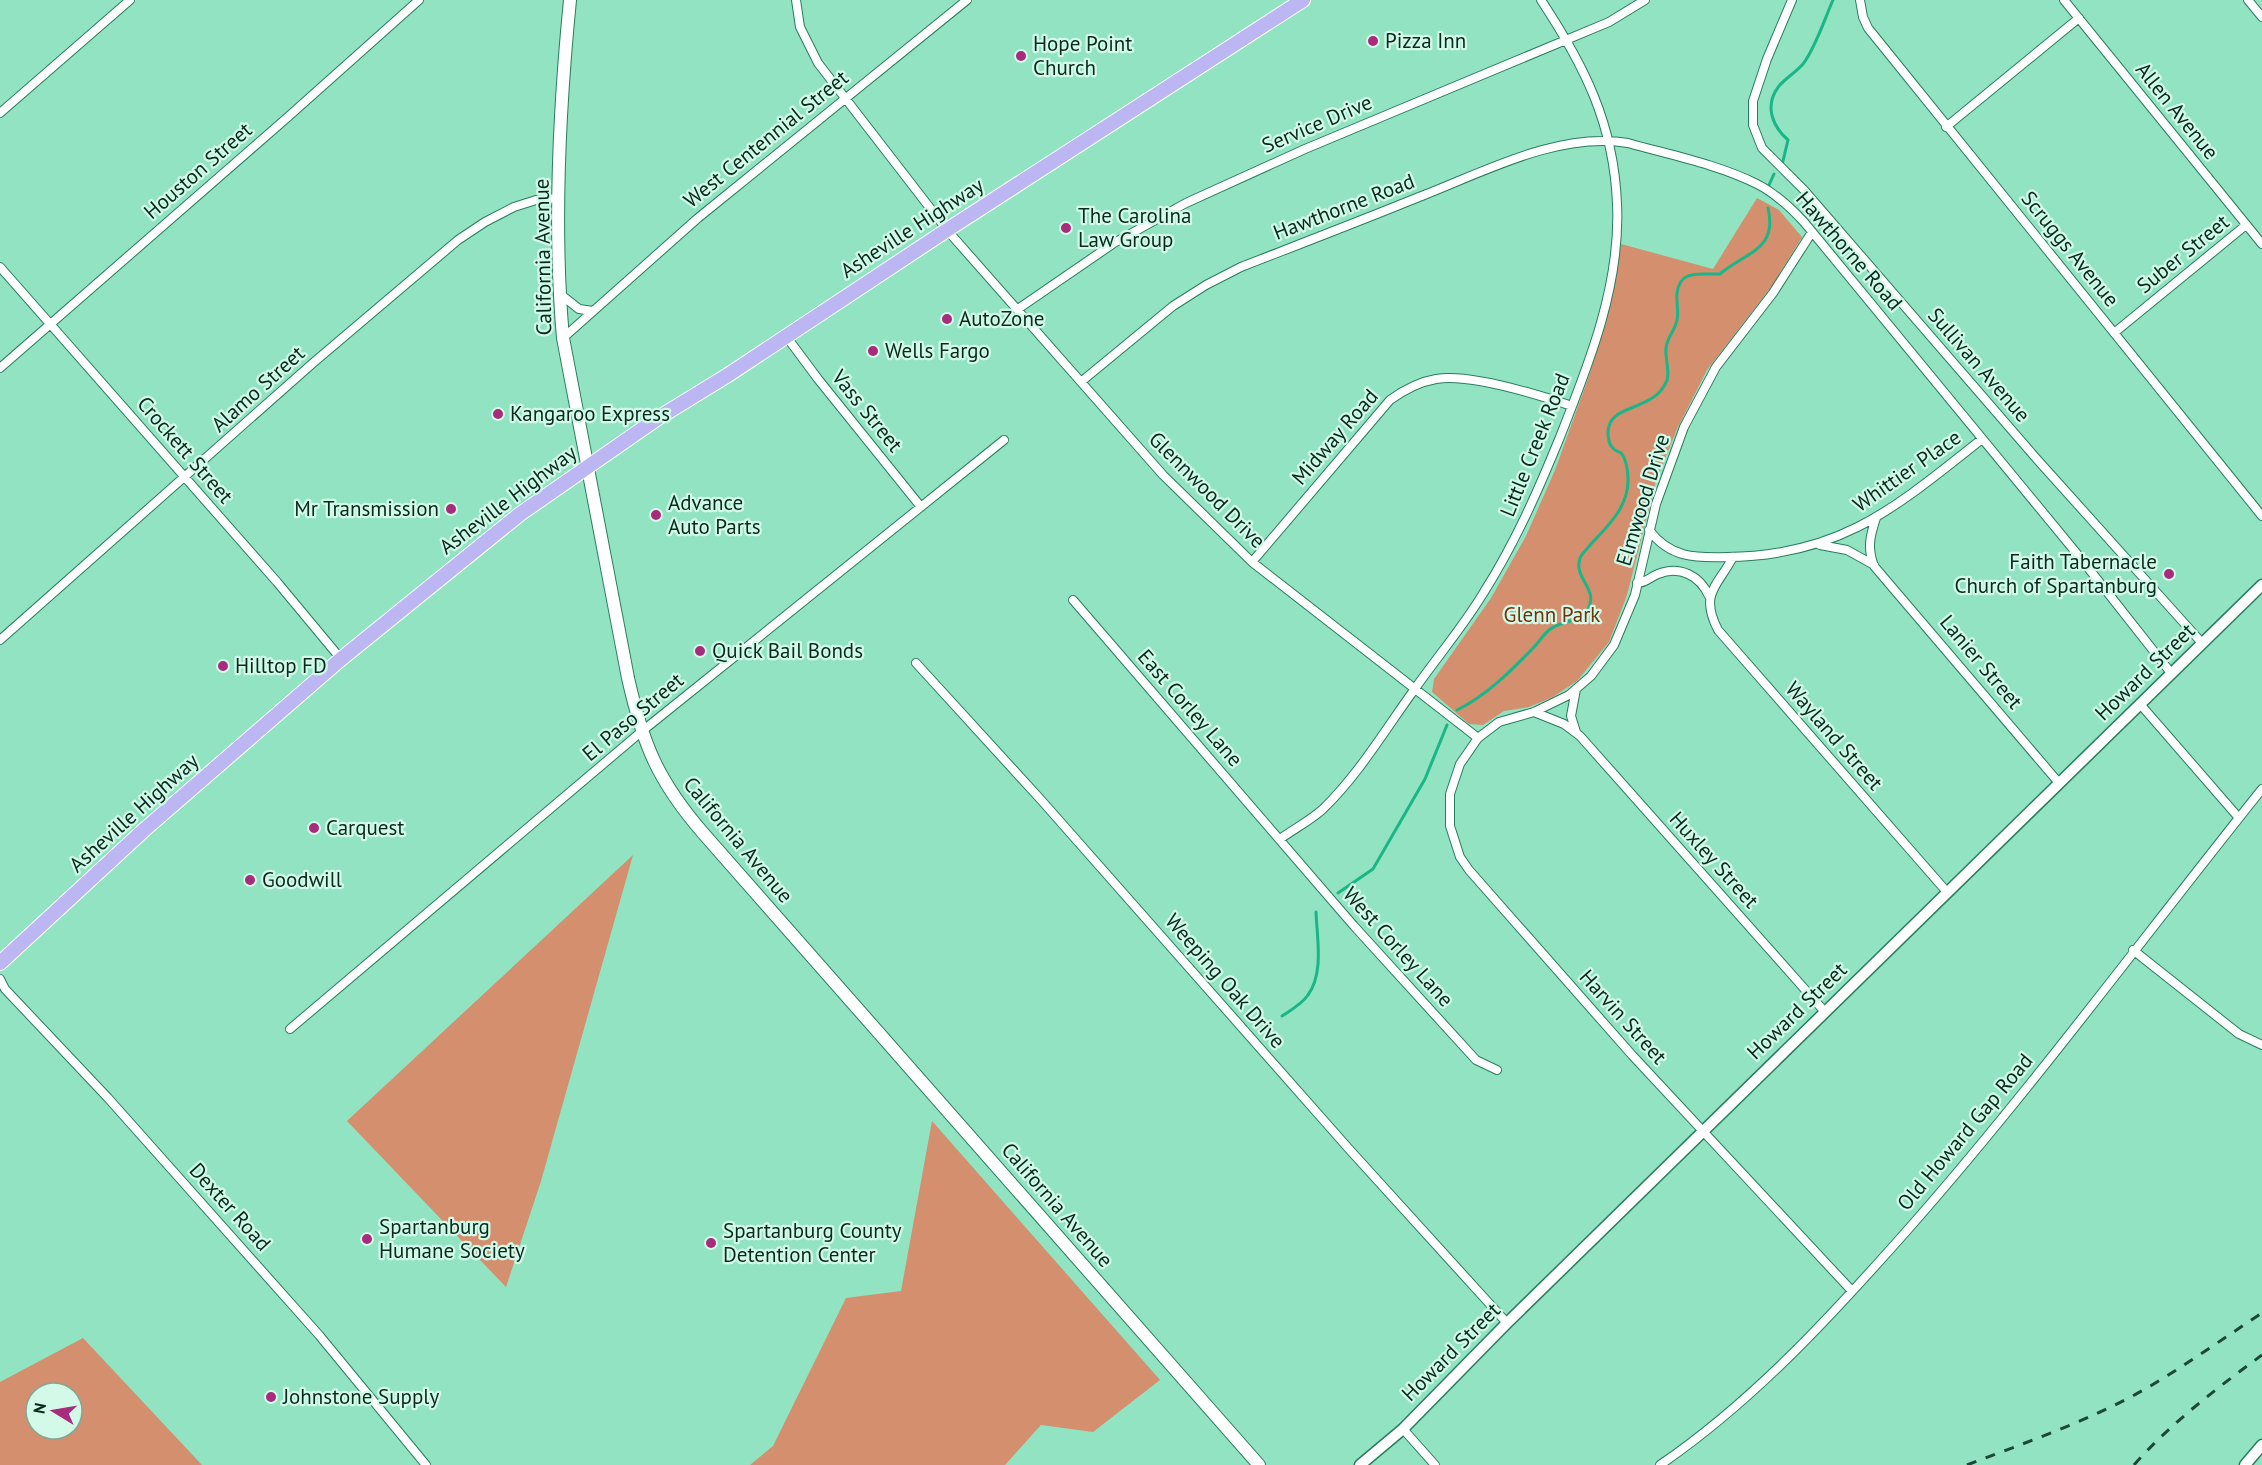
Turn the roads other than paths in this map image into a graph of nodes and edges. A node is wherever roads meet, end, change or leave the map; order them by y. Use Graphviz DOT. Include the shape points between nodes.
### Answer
graph roads {
  1 [pos="130,0"];
  2 [pos="419,0"];
  3 [pos="570,0"];
  4 [pos="796,0"];
  5 [pos="967,0"];
  6 [pos="1303,0"];
  7 [pos="1540,0"];
  8 [pos="1645,0"];
  9 [pos="1792,0"];
  10 [pos="1860,0"];
  11 [pos="2064,0"];
  12 [pos="2248,0"];
  13 [pos="2262,17"];
  14 [pos="2079,18"];
  15 [pos="1567,40"];
  16 [pos="846,97"];
  17 [pos="0,113"];
  18 [pos="1946,127"];
  19 [pos="1608,141"];
  20 [pos="559,198"];
  21 [pos="2247,225"];
  22 [pos="947,230"];
  23 [pos="1812,232"];
  24 [pos="2262,244"];
  25 [pos="0,267"];
  26 [pos="560,294"];
  27 [pos="1018,309"];
  28 [pos="593,311"];
  29 [pos="50,324"];
  30 [pos="2114,333"];
  31 [pos="786,336"];
  32 [pos="563,338"];
  33 [pos="0,368"];
  34 [pos="1082,381"];
  35 [pos="1572,406"];
  36 [pos="1982,439"];
  37 [pos="1004,440"];
  38 [pos="588,466"];
  39 [pos="184,478"];
  40 [pos="921,507"];
  41 [pos="2262,516"];
  42 [pos="1876,518"];
  43 [pos="1649,530"];
  44 [pos="1816,544"];
  45 [pos="1734,557"];
  46 [pos="1252,562"];
  47 [pos="1875,566"];
  48 [pos="1637,583"];
  49 [pos="2262,585"];
  50 [pos="1709,596"];
  51 [pos="1073,600"];
  52 [pos="0,640"];
  53 [pos="2202,643"];
  54 [pos="341,659"];
  55 [pos="916,663"];
  56 [pos="2172,673"];
  57 [pos="1415,689"];
  58 [pos="1576,689"];
  59 [pos="2140,704"];
  60 [pos="1534,712"];
  61 [pos="641,732"];
  62 [pos="1576,732"];
  63 [pos="1478,738"];
  64 [pos="2059,783"];
  65 [pos="2262,789"];
  66 [pos="2239,818"];
  67 [pos="1280,839"];
  68 [pos="1947,892"];
  69 [pos="2133,950"];
  70 [pos="0,963"];
  71 [pos="0,979"];
  72 [pos="1825,1012"];
  73 [pos="290,1029"];
  74 [pos="2262,1045"];
  75 [pos="1497,1070"];
  76 [pos="1702,1132"];
  77 [pos="1852,1291"];
  78 [pos="1507,1323"];
  79 [pos="1402,1429"];
  80 [pos="2262,1446"];
  81 [pos="426,1465"];
  82 [pos="1259,1465"];
  83 [pos="1360,1465"];
  84 [pos="1436,1465"];
  85 [pos="1660,1465"];
  86 [pos="2245,1465"];
  1 -- 17 [label="street"];
  2 -- 29 [label="street, Houston Street"];
  3 -- 20 [label="main road, California Avenue"];
  4 -- 16 [label="street, Glennwood Drive" via="805,40"];
  5 -- 16 [label="street, West Centennial Street"];
  6 -- 22 [label="main road, Asheville Highway"];
  7 -- 15 [label="street, Little Creek Road"];
  8 -- 15 [label="street, Service Drive" via="1609,22"];
  9 -- 53 [label="street, Sullivan Avenue" via="1753,101 1753,125 1762,148 1804,190 2019,440"];
  10 -- 18 [label="street, Scruggs Avenue" via="1868,28"];
  11 -- 14 [label="street, Allen Avenue"];
  12 -- 13 [label="street"];
  14 -- 18 [label="street"];
  14 -- 21 [label="street, Allen Avenue"];
  15 -- 19 [label="street, Little Creek Road" via="1592,88"];
  15 -- 27 [label="street, Service Drive" via="1195,198 1114,243"];
  16 -- 22 [label="street, Glennwood Drive"];
  16 -- 28 [label="street, West Centennial Street" via="698,218"];
  18 -- 30 [label="street, Scruggs Avenue"];
  19 -- 23 [label="street, Hawthorne Road" via="1628,143 1750,181 1790,207"];
  19 -- 34 [label="street, Hawthorne Road" via="1578,142 1520,157 1241,267 1173,306"];
  19 -- 35 [label="street, Little Creek Road" via="1617,194 1616,251 1599,324"];
  20 -- 26 [label="main road, California Avenue"];
  20 -- 39 [label="street, Alamo Street" via="514,207 458,240"];
  21 -- 24 [label="street, Allen Avenue"];
  21 -- 30 [label="street, Suber Street"];
  22 -- 27 [label="street, Glennwood Drive"];
  22 -- 31 [label="main road, Asheville Highway"];
  23 -- 36 [label="street, Hawthorne Road"];
  23 -- 43 [label="street, Elmwood Drive" via="1699,396 1674,452"];
  25 -- 29 [label="street, Crockett Street"];
  26 -- 28 [label="street" via="579,309"];
  26 -- 32 [label="main road, California Avenue"];
  27 -- 34 [label="street, Glennwood Drive"];
  28 -- 32 [label="street, West Centennial Street"];
  29 -- 33 [label="street, Houston Street"];
  29 -- 39 [label="street, Crockett Street"];
  30 -- 41 [label="street, Scruggs Avenue"];
  31 -- 38 [label="main road, Asheville Highway"];
  31 -- 40 [label="street, Vass Street"];
  32 -- 38 [label="main road, California Avenue"];
  34 -- 46 [label="street, Glennwood Drive" via="1163,475"];
  35 -- 46 [label="street, Midway Road" via="1455,378 1420,382 1382,408"];
  35 -- 57 [label="street, Little Creek Road" via="1538,492 1503,560 1463,625"];
  36 -- 42 [label="street, Whittier Place"];
  36 -- 56 [label="street, Hawthorne Road"];
  37 -- 40 [label="street, El Paso Street"];
  38 -- 54 [label="main road, Asheville Highway" via="520,514"];
  38 -- 61 [label="main road, California Avenue"];
  39 -- 52 [label="street, Alamo Street"];
  39 -- 54 [label="street, Crockett Street"];
  40 -- 61 [label="street, El Paso Street"];
  42 -- 44 [label="street, Whittier Place"];
  42 -- 47 [label="street" via="1869,547"];
  43 -- 45 [label="street, Whittier Place" via="1666,548 1678,553"];
  43 -- 48 [label="street, Elmwood Drive"];
  44 -- 45 [label="street, Whittier Place"];
  44 -- 47 [label="street, Lanier Street" via="1847,550"];
  45 -- 50 [label="street"];
  46 -- 57 [label="street, Glennwood Drive"];
  47 -- 64 [label="street, Lanier Street"];
  48 -- 50 [label="street, Wayland Street" via="1660,573 1679,571 1701,582"];
  48 -- 58 [label="street, Elmwood Drive" via="1614,645"];
  49 -- 53 [label="street, Howard Street"];
  50 -- 68 [label="street, Wayland Street" via="1718,630"];
  51 -- 67 [label="street, East Corley Lane"];
  53 -- 56 [label="street, Howard Street"];
  54 -- 70 [label="main road, Asheville Highway" via="144,830"];
  55 -- 78 [label="street, Weeping Oak Drive"];
  56 -- 59 [label="street, Howard Street"];
  57 -- 63 [label="street, Glennwood Drive"];
  57 -- 67 [label="street, Little Creek Road" via="1367,758 1322,810"];
  58 -- 60 [label="street, Elmwood Drive"];
  58 -- 62 [label="street" via="1571,716"];
  59 -- 64 [label="street, Howard Street"];
  59 -- 66 [label="street"];
  60 -- 62 [label="street, Huxley Street"];
  60 -- 63 [label="street, Elmwood Drive" via="1499,722"];
  61 -- 73 [label="street, El Paso Street"];
  61 -- 82 [label="main road, California Avenue" via="684,811"];
  62 -- 72 [label="street, Huxley Street"];
  63 -- 76 [label="street, Harvin Street" via="1460,764 1450,794 1450,826 1460,857"];
  64 -- 68 [label="street, Howard Street"];
  65 -- 66 [label="street, Old Howard Gap Road"];
  66 -- 69 [label="street, Old Howard Gap Road"];
  67 -- 75 [label="street, West Corley Lane" via="1476,1060"];
  68 -- 72 [label="street, Howard Street"];
  69 -- 74 [label="street" via="2239,1034"];
  69 -- 77 [label="street, Old Howard Gap Road" via="2007,1112"];
  71 -- 81 [label="street, Dexter Road" via="319,1335"];
  72 -- 76 [label="street, Howard Street"];
  76 -- 77 [label="street, Harvin Street"];
  76 -- 78 [label="street, Howard Street"];
  77 -- 85 [label="street, Old Howard Gap Road" via="1744,1399"];
  78 -- 79 [label="street, Howard Street"];
  79 -- 83 [label="street, Howard Street"];
  79 -- 84 [label="street"];
  80 -- 86 [label="street"];
}
